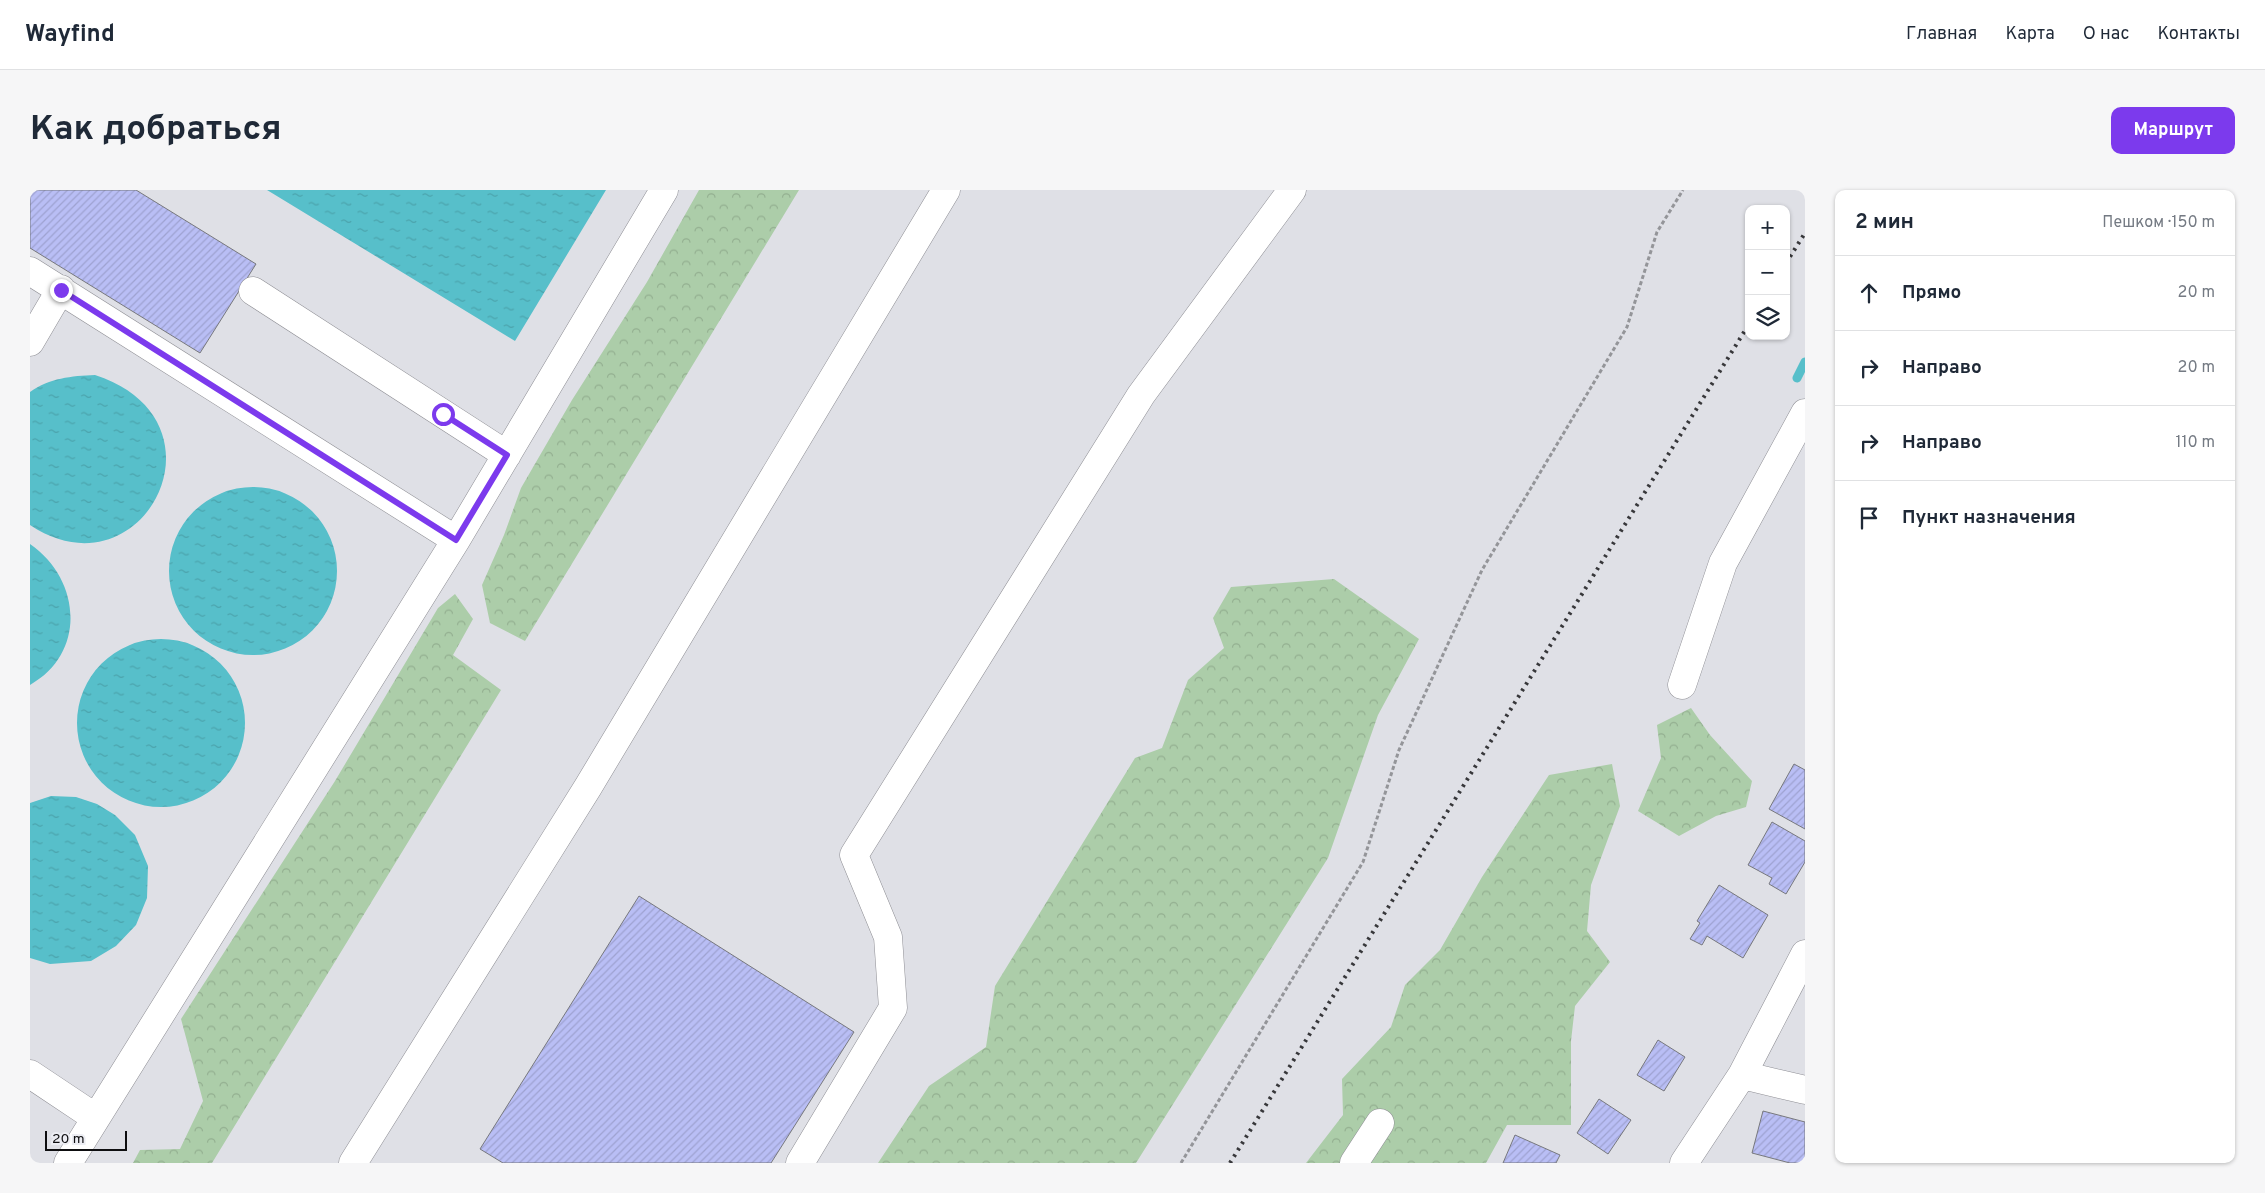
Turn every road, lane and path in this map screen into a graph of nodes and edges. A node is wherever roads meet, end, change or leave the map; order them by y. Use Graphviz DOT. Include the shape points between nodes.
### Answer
graph roads {
  1 [pos="664,190"];
  2 [pos="946,190"];
  3 [pos="1292,190"];
  4 [pos="1683,190"];
  5 [pos="30,271"];
  6 [pos="61,290"];
  7 [pos="253,291"];
  8 [pos="30,342"];
  9 [pos="1805,413"];
  10 [pos="507,455"];
  11 [pos="456,540"];
  12 [pos="1682,685"];
  13 [pos="1805,954"];
  14 [pos="30,1074"];
  15 [pos="1742,1074"];
  16 [pos="1805,1090"];
  17 [pos="96,1118"];
  18 [pos="1380,1123"];
  19 [pos="68,1163"];
  20 [pos="353,1163"];
  21 [pos="800,1163"];
  22 [pos="1181,1163"];
  23 [pos="1354,1163"];
  24 [pos="1684,1163"];
  1 -- 10 [label="street"];
  2 -- 20 [label="street" via="588,787"];
  3 -- 21 [label="street" via="1142,395 854,855 888,937 893,1008"];
  4 -- 22 [label="path" via="1657,232 1627,327 1482,570 1399,750 1363,862"];
  5 -- 6 [label="street"];
  6 -- 8 [label="street"];
  6 -- 11 [label="street"];
  7 -- 10 [label="street"];
  9 -- 12 [label="street" via="1723,563"];
  10 -- 11 [label="street"];
  11 -- 17 [label="street"];
  13 -- 15 [label="street"];
  14 -- 17 [label="street"];
  15 -- 16 [label="street"];
  15 -- 24 [label="street"];
  17 -- 19 [label="street"];
  18 -- 23 [label="street"];
}
